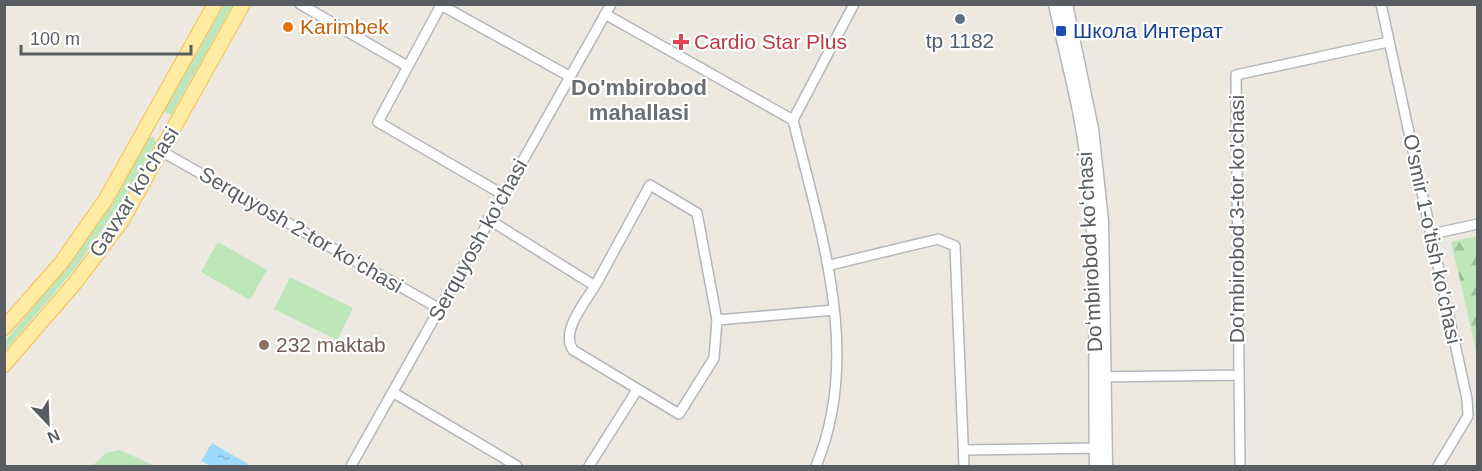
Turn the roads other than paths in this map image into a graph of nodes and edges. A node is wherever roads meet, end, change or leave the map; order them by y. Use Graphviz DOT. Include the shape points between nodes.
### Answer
graph roads {
  1 [pos="215,4"];
  2 [pos="243,4"];
  3 [pos="300,4"];
  4 [pos="611,4"];
  5 [pos="854,4"];
  6 [pos="1055,4"];
  7 [pos="1066,4"];
  8 [pos="1381,4"];
  9 [pos="605,14"];
  10 [pos="1388,42"];
  11 [pos="407,66"];
  12 [pos="569,76"];
  13 [pos="153,116"];
  14 [pos="794,120"];
  15 [pos="175,128"];
  16 [pos="161,151"];
  17 [pos="502,194"];
  18 [pos="488,219"];
  19 [pos="1478,224"];
  20 [pos="1432,234"];
  21 [pos="830,265"];
  22 [pos="595,286"];
  23 [pos="440,309"];
  24 [pos="834,310"];
  25 [pos="717,320"];
  26 [pos="4,328"];
  27 [pos="4,365"];
  28 [pos="1238,375"];
  29 [pos="1100,377"];
  30 [pos="637,390"];
  31 [pos="394,393"];
  32 [pos="1473,416"];
  33 [pos="1100,448"];
  34 [pos="964,450"];
  35 [pos="351,466"];
  36 [pos="517,466"];
  37 [pos="589,466"];
  38 [pos="816,466"];
  39 [pos="964,466"];
  40 [pos="1096,466"];
  41 [pos="1106,466"];
  42 [pos="1240,466"];
  43 [pos="1438,466"];
  1 -- 13 [label="main road, Gavxar ko'chasi"];
  2 -- 15 [label="main road, Gavxar ko'chasi"];
  3 -- 11 [label="street"];
  4 -- 9 [label="street, Serquyosh ko'chasi"];
  5 -- 14 [label="street"];
  6 -- 29 [label="main road, Doʻmbirobod koʻchasi" via="1087,161"];
  7 -- 29 [label="main road, Doʻmbirobod koʻchasi" via="1096,159 1102,221"];
  8 -- 10 [label="street, O'smir 1-o'tish ko'chasi"];
  9 -- 12 [label="street, Serquyosh ko'chasi"];
  9 -- 14 [label="street"];
  10 -- 20 [label="street, O'smir 1-o'tish ko'chasi"];
  10 -- 28 [label="street, Do'mbirobod 3-tor ko'chasi" via="1236,75"];
  11 -- 12 [label="street" via="441,5"];
  11 -- 17 [label="street" via="378,122"];
  12 -- 17 [label="street, Serquyosh ko'chasi"];
  13 -- 15 [label="main road" via="160,129"];
  13 -- 26 [label="main road, Gavxar ko'chasi" via="84,232"];
  14 -- 21 [label="street"];
  15 -- 16 [label="main road, Gavxar ko'chasi"];
  16 -- 23 [label="street, Serquyosh 2-tor koʻchasi"];
  16 -- 27 [label="main road, Gavxar ko'chasi" via="98,254"];
  17 -- 18 [label="street, Serquyosh ko'chasi"];
  18 -- 22 [label="street"];
  18 -- 23 [label="street, Serquyosh ko'chasi"];
  19 -- 20 [label="street"];
  20 -- 32 [label="street, O'smir 1-o'tish ko'chasi"];
  21 -- 24 [label="street"];
  21 -- 34 [label="street" via="939,239 955,246"];
  22 -- 25 [label="street" via="650,185 697,213"];
  22 -- 30 [label="street" via="569,332 570,346"];
  23 -- 31 [label="street, Serquyosh ko'chasi"];
  24 -- 25 [label="street"];
  24 -- 38 [label="street" via="831,422"];
  25 -- 30 [label="street" via="714,358 679,414"];
  28 -- 29 [label="street, Do'mbirobod 3-tor ko'chasi"];
  28 -- 42 [label="street, Do'mbirobod 3-tor ko'chasi"];
  29 -- 33 [label="main road, Doʻmbirobod koʻchasi"];
  30 -- 37 [label="street"];
  31 -- 35 [label="street, Serquyosh ko'chasi"];
  31 -- 36 [label="street"];
  32 -- 43 [label="street, O'smir 1-o'tish ko'chasi"];
  33 -- 34 [label="street"];
  33 -- 40 [label="main road, Doʻmbirobod koʻchasi"];
  33 -- 41 [label="main road, Doʻmbirobod koʻchasi"];
  34 -- 39 [label="street"];
}
